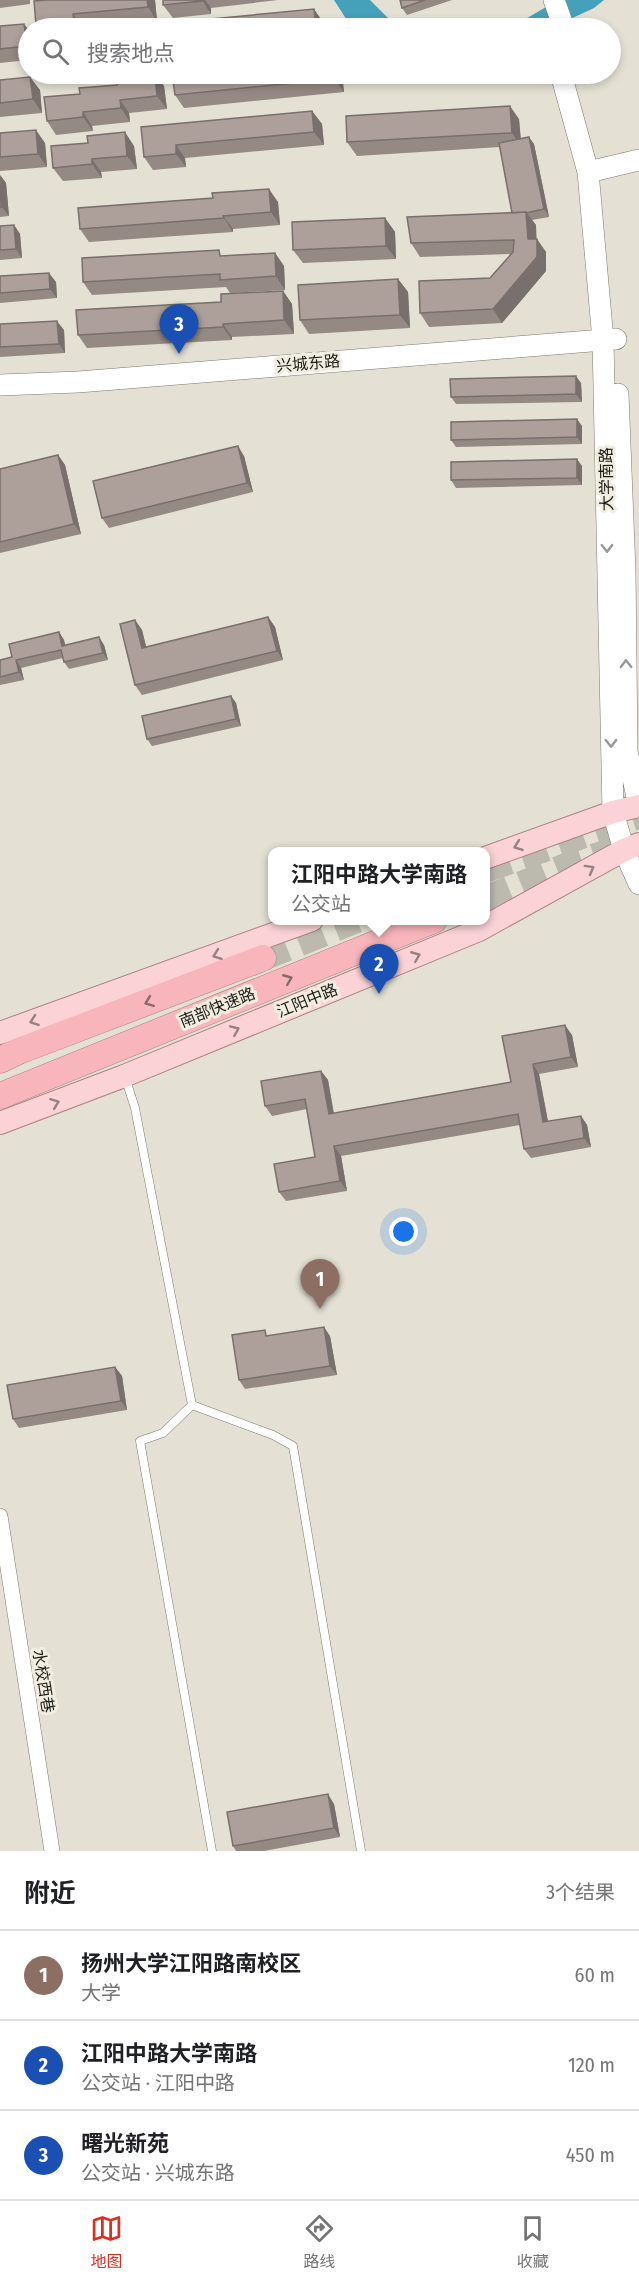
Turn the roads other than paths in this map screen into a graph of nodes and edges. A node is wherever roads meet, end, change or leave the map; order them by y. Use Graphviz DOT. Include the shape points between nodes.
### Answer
graph roads {
  1 [pos="541,0"];
  2 [pos="554,0"];
  3 [pos="546,18"];
  4 [pos="560,18"];
  5 [pos="564,84"];
  6 [pos="577,84"];
  7 [pos="639,160"];
  8 [pos="594,170"];
  9 [pos="609,339"];
  10 [pos="0,385"];
  11 [pos="639,806"];
  12 [pos="613,812"];
  13 [pos="631,847"];
  14 [pos="490,857"];
  15 [pos="639,884"];
  16 [pos="490,924"];
  17 [pos="301,925"];
  18 [pos="424,925"];
  19 [pos="488,925"];
  20 [pos="263,958"];
  21 [pos="247,995"];
  22 [pos="0,1033"];
  23 [pos="6,1056"];
  24 [pos="124,1076"];
  25 [pos="0,1096"];
  26 [pos="0,1107"];
  27 [pos="0,1123"];
  28 [pos="192,1405"];
  29 [pos="0,1516"];
  30 [pos="52,1851"];
  31 [pos="212,1851"];
  32 [pos="361,1851"];
  1 -- 3 [label="street"];
  2 -- 4 [label="street"];
  5 -- 8 [label="street, 大学南路"];
  6 -- 8 [label="street, 大学南路"];
  7 -- 8 [label="street"];
  8 -- 9 [label="street, 大学南路"];
  9 -- 10 [label="street, 兴城东路"];
  11 -- 9 [label="street, 大学南路, one-way" via="627,751 625,571"];
  9 -- 12 [label="street, 大学南路, one-way"];
  11 -- 12 [label="main road"];
  12 -- 13 [label="street, 大学南路"];
  12 -- 14 [label="main road, one-way"];
  13 -- 15 [label="street, 大学南路"];
  16 -- 13 [label="main road, 江阳中路, one-way"];
  17 -- 22 [label="main road, one-way"];
  21 -- 18 [label="highway, 南部快速路, one-way"];
  24 -- 19 [label="main road, 江阳中路, one-way"];
  20 -- 23 [label="highway, 南部快速路, one-way"];
  21 -- 25 [label="highway, 南部快速路"];
  21 -- 26 [label="highway" via="198,1023"];
  27 -- 24 [label="main road, 江阳中路, one-way"];
  24 -- 28 [label="lane" via="135,1108"];
  28 -- 31 [label="lane" via="163,1433 140,1441"];
  28 -- 32 [label="lane" via="292,1446"];
  29 -- 30 [label="street, 水校西巷"];
}
